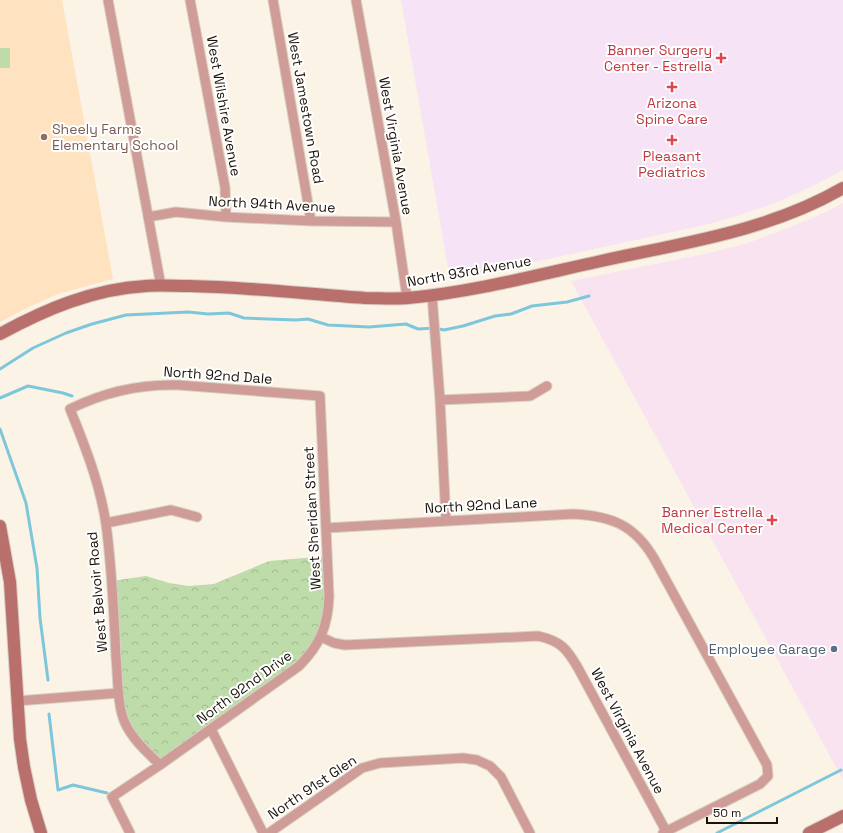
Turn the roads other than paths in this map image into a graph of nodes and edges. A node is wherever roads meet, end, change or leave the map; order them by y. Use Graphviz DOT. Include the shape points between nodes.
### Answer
graph roads {
  1 [pos="108,0"];
  2 [pos="190,0"];
  3 [pos="272,0"];
  4 [pos="356,0"];
  5 [pos="843,188"];
  6 [pos="148,217"];
  7 [pos="226,217"];
  8 [pos="311,221"];
  9 [pos="396,222"];
  10 [pos="161,286"];
  11 [pos="432,295"];
  12 [pos="407,298"];
  13 [pos="0,334"];
  14 [pos="547,386"];
  15 [pos="320,396"];
  16 [pos="440,400"];
  17 [pos="70,409"];
  18 [pos="197,516"];
  19 [pos="446,521"];
  20 [pos="106,523"];
  21 [pos="0,526"];
  22 [pos="326,528"];
  23 [pos="2,541"];
  24 [pos="321,637"];
  25 [pos="118,692"];
  26 [pos="17,700"];
  27 [pos="211,729"];
  28 [pos="160,765"];
  29 [pos="843,816"];
  30 [pos="664,832"];
  31 [pos="41,833"];
  32 [pos="130,833"];
  33 [pos="263,833"];
  34 [pos="269,833"];
  35 [pos="530,833"];
  36 [pos="809,833"];
  1 -- 6 [label="street"];
  2 -- 7 [label="street, West Wilshire Avenue" via="225,187"];
  3 -- 8 [label="street, West Jamestown Road"];
  4 -- 9 [label="street, West Virginia Avenue"];
  5 -- 11 [label="street, North 93rd Avenue" via="779,218 723,235 467,290"];
  6 -- 7 [label="street, North 94th Avenue" via="176,212"];
  6 -- 10 [label="street"];
  7 -- 8 [label="street, North 94th Avenue"];
  8 -- 9 [label="street, North 94th Avenue"];
  9 -- 12 [label="street, West Virginia Avenue"];
  10 -- 12 [label="street, North 93rd Avenue" via="218,286 365,298"];
  10 -- 13 [label="street, North 93rd Avenue" via="115,290 73,301 25,320"];
  11 -- 12 [label="street, North 93rd Avenue"];
  11 -- 16 [label="street"];
  14 -- 16 [label="street" via="530,396"];
  15 -- 17 [label="street, North 92nd Dale" via="160,384 95,397"];
  15 -- 22 [label="street, West Sheridan Street"];
  16 -- 19 [label="street"];
  17 -- 20 [label="street, West Belvoir Road" via="91,463"];
  18 -- 20 [label="street" via="171,510"];
  19 -- 22 [label="street, North 92nd Lane"];
  19 -- 30 [label="street, North 92nd Lane" via="584,514 604,517 618,523 634,533 649,549 767,765 768,776 760,784"];
  20 -- 25 [label="street, West Belvoir Road" via="111,565"];
  21 -- 23 [label="street"];
  22 -- 24 [label="street, West Sheridan Street" via="329,607"];
  23 -- 26 [label="street" via="10,582"];
  24 -- 27 [label="street, North 92nd Drive" via="299,666"];
  24 -- 30 [label="street, West Virginia Avenue" via="345,645 538,636 563,646 578,668"];
  25 -- 26 [label="street"];
  25 -- 28 [label="street, West Belvoir Road" via="124,722 137,741"];
  26 -- 31 [label="street" via="24,767"];
  27 -- 28 [label="street, North 92nd Drive"];
  27 -- 33 [label="street"];
  28 -- 32 [label="street, North 92nd Drive" via="112,797"];
  29 -- 36 [label="street"];
  34 -- 35 [label="street, North 91st Glen" via="362,768 380,763 463,758 477,760 490,766 500,777"];
}
